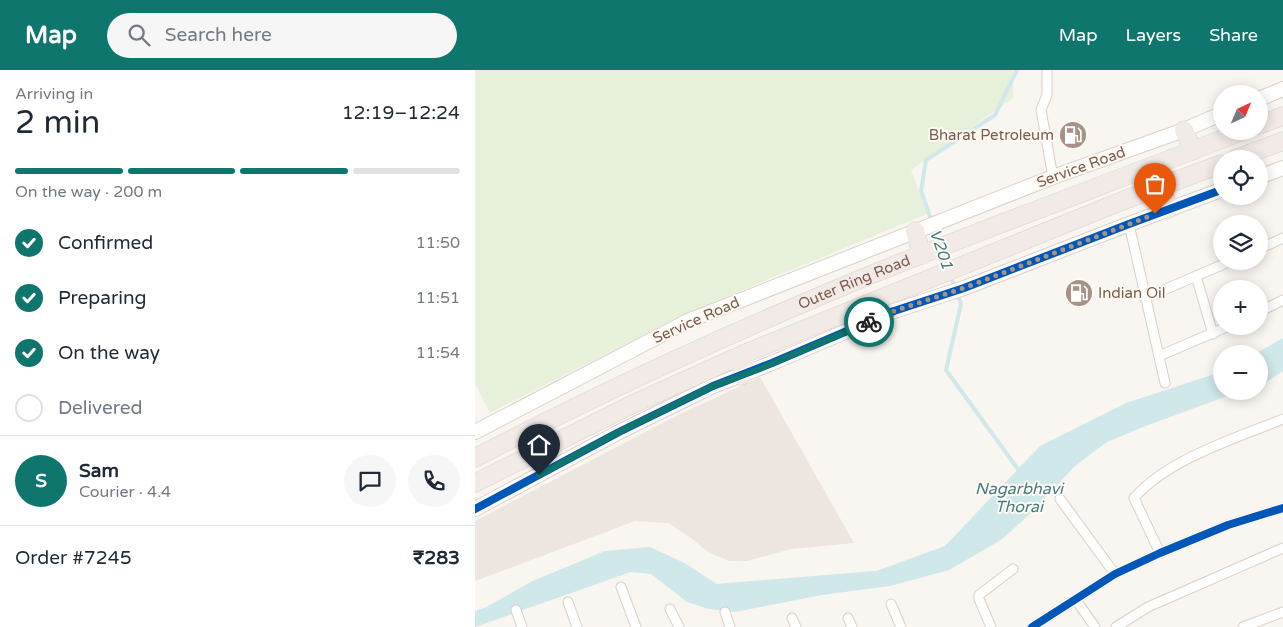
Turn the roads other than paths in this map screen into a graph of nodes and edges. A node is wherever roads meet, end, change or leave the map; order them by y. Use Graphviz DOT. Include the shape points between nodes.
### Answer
graph roads {
  1 [pos="1047,70"];
  2 [pos="1283,89"];
  3 [pos="1268,95"];
  4 [pos="1283,116"];
  5 [pos="1213,117"];
  6 [pos="1268,122"];
  7 [pos="1184,130"];
  8 [pos="1220,140"];
  9 [pos="1283,141"];
  10 [pos="1259,150"];
  11 [pos="1193,151"];
  12 [pos="1213,167"];
  13 [pos="1283,168"];
  14 [pos="1268,173"];
  15 [pos="1053,177"];
  16 [pos="1163,186"];
  17 [pos="1213,193"];
  18 [pos="1169,209"];
  19 [pos="1129,224"];
  20 [pos="920,229"];
  21 [pos="1283,238"];
  22 [pos="1268,246"];
  23 [pos="935,250"];
  24 [pos="1213,269"];
  25 [pos="1196,276"];
  26 [pos="1145,298"];
  27 [pos="1283,300"];
  28 [pos="1268,308"];
  29 [pos="1213,334"];
  30 [pos="746,353"];
  31 [pos="1159,356"];
  32 [pos="741,376"];
  33 [pos="1165,383"];
  34 [pos="1283,419"];
  35 [pos="475,432"];
  36 [pos="475,458"];
  37 [pos="475,483"];
  38 [pos="1060,499"];
  39 [pos="1283,508"];
  40 [pos="475,509"];
  41 [pos="1283,548"];
  42 [pos="1160,553"];
  43 [pos="1013,569"];
  44 [pos="1115,574"];
  45 [pos="621,587"];
  46 [pos="1077,600"];
  47 [pos="567,602"];
  48 [pos="891,604"];
  49 [pos="671,608"];
  50 [pos="517,610"];
  51 [pos="725,612"];
  52 [pos="1283,612"];
  53 [pos="848,618"];
  54 [pos="522,627"];
  55 [pos="577,627"];
  56 [pos="636,627"];
  57 [pos="679,627"];
  58 [pos="730,627"];
  59 [pos="852,627"];
  60 [pos="901,627"];
  61 [pos="991,627"];
  62 [pos="1032,627"];
  63 [pos="1095,627"];
  64 [pos="1116,627"];
  65 [pos="1243,627"];
  1 -- 15 [label="street" via="1047,95 1041,110"];
  2 -- 3 [label="street"];
  4 -- 6 [label="highway"];
  5 -- 7 [label="street, Service Road"];
  7 -- 11 [label="highway"];
  7 -- 15 [label="street, Service Road"];
  8 -- 11 [label="highway, Outer Ring Road"];
  9 -- 10 [label="highway"];
  11 -- 23 [label="highway, Outer Ring Road"];
  12 -- 16 [label="highway, Outer Ring Road"];
  13 -- 14 [label="street"];
  15 -- 20 [label="street, Service Road"];
  16 -- 18 [label="highway"];
  16 -- 30 [label="highway, Outer Ring Road"];
  17 -- 18 [label="street"];
  18 -- 19 [label="street"];
  19 -- 26 [label="street"];
  19 -- 32 [label="street" via="964,288 894,311"];
  20 -- 23 [label="highway"];
  20 -- 35 [label="street, Service Road" via="688,321"];
  21 -- 22 [label="street"];
  23 -- 36 [label="highway, Outer Ring Road" via="712,343"];
  24 -- 25 [label="street"];
  25 -- 26 [label="street"];
  25 -- 29 [label="street"];
  26 -- 31 [label="street"];
  27 -- 28 [label="street"];
  29 -- 31 [label="street"];
  30 -- 32 [label="highway"];
  30 -- 37 [label="highway, Outer Ring Road" via="633,404"];
  31 -- 33 [label="street"];
  32 -- 40 [label="street" via="713,386 619,432"];
  34 -- 42 [label="street" via="1195,454 1140,490 1134,498"];
  38 -- 44 [label="street"];
  39 -- 42 [label="street" via="1228,525"];
  41 -- 64 [label="street" via="1148,607"];
  42 -- 44 [label="street"];
  43 -- 61 [label="street" via="979,595"];
  44 -- 46 [label="street"];
  45 -- 56 [label="street"];
  46 -- 62 [label="street"];
  46 -- 63 [label="street"];
  47 -- 55 [label="street"];
  48 -- 60 [label="street"];
  49 -- 57 [label="street"];
  50 -- 54 [label="street"];
  51 -- 58 [label="street"];
  52 -- 65 [label="street"];
  53 -- 59 [label="street"];
}
